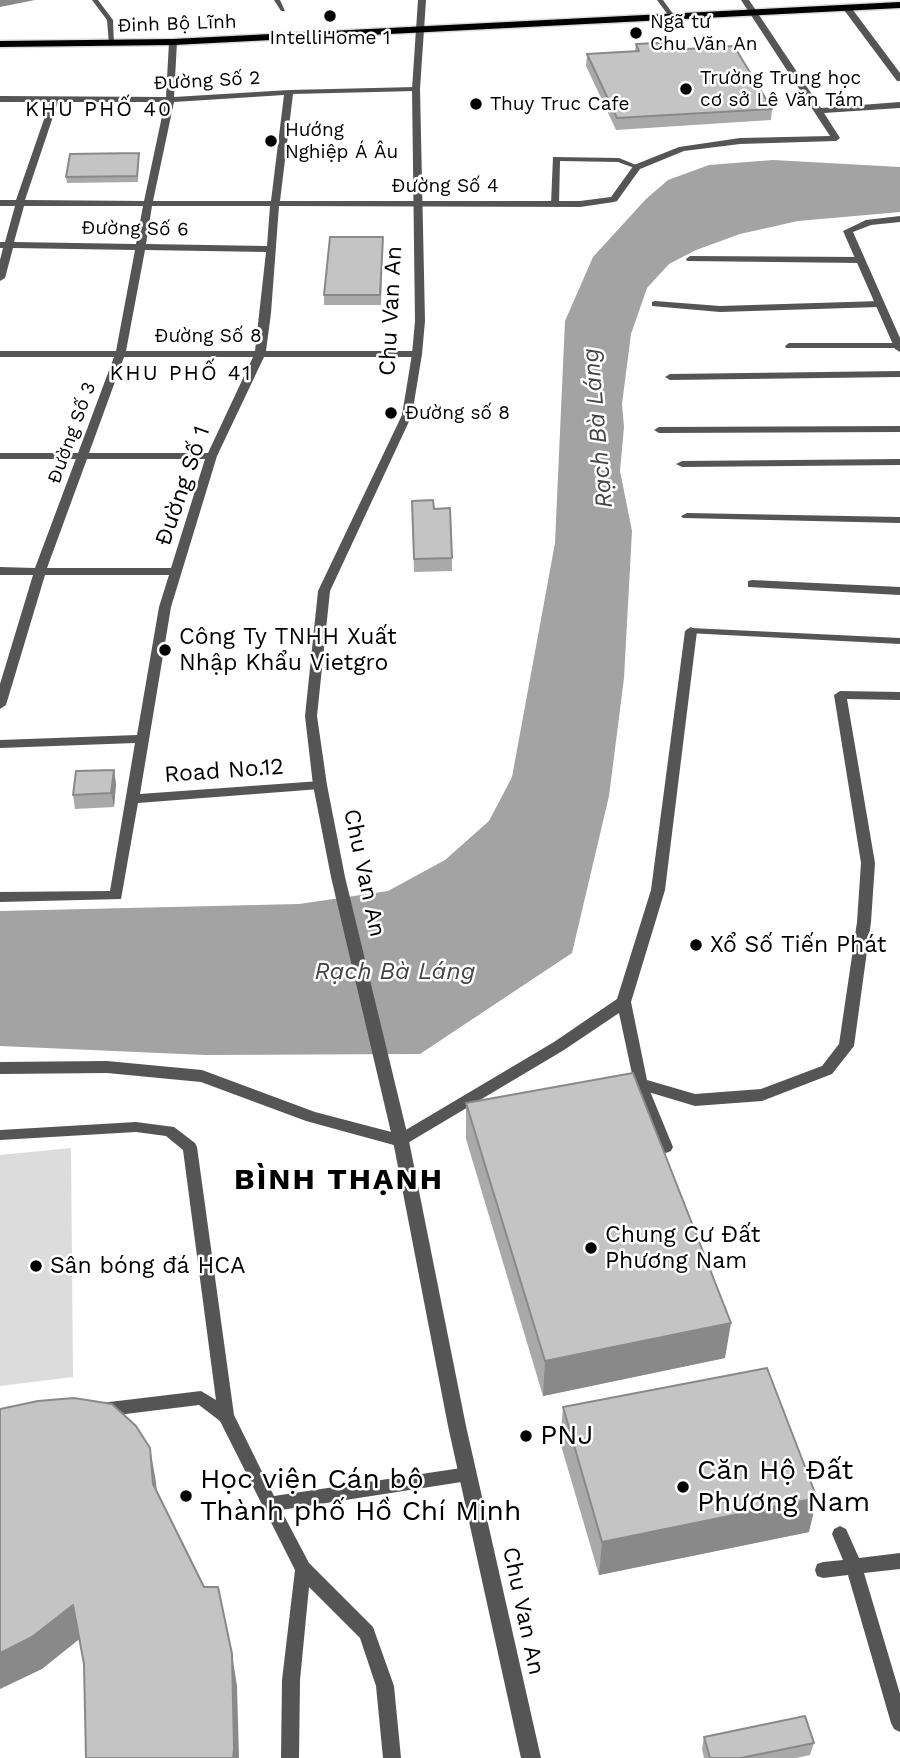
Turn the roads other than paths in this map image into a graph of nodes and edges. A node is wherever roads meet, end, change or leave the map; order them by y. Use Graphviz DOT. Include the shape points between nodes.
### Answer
graph roads {
  1 [pos="95,0"];
  2 [pos="277,0"];
  3 [pos="422,0"];
  4 [pos="660,0"];
  5 [pos="745,0"];
  6 [pos="900,5"];
  7 [pos="847,8"];
  8 [pos="283,10"];
  9 [pos="754,13"];
  10 [pos="673,18"];
  11 [pos="421,30"];
  12 [pos="173,42"];
  13 [pos="0,44"];
  14 [pos="112,44"];
  15 [pos="900,79"];
  16 [pos="416,89"];
  17 [pos="289,92"];
  18 [pos="0,99"];
  19 [pos="54,100"];
  20 [pos="170,100"];
  21 [pos="900,105"];
  22 [pos="818,110"];
  23 [pos="637,167"];
  24 [pos="0,203"];
  25 [pos="20,203"];
  26 [pos="419,203"];
  27 [pos="148,204"];
  28 [pos="275,204"];
  29 [pos="555,204"];
  30 [pos="900,219"];
  31 [pos="5,245"];
  32 [pos="141,246"];
  33 [pos="270,249"];
  34 [pos="690,259"];
  35 [pos="860,260"];
  36 [pos="0,278"];
  37 [pos="655,303"];
  38 [pos="880,304"];
  39 [pos="789,346"];
  40 [pos="899,348"];
  41 [pos="0,354"];
  42 [pos="120,354"];
  43 [pos="260,354"];
  44 [pos="417,354"];
  45 [pos="900,374"];
  46 [pos="670,377"];
  47 [pos="900,429"];
  48 [pos="659,430"];
  49 [pos="0,456"];
  50 [pos="82,456"];
  51 [pos="212,456"];
  52 [pos="900,462"];
  53 [pos="682,464"];
  54 [pos="687,516"];
  55 [pos="900,520"];
  56 [pos="0,571"];
  57 [pos="40,571"];
  58 [pos="176,572"];
  59 [pos="752,584"];
  60 [pos="900,591"];
  61 [pos="691,631"];
  62 [pos="900,641"];
  63 [pos="900,696"];
  64 [pos="0,705"];
  65 [pos="141,739"];
  66 [pos="0,744"];
  67 [pos="320,785"];
  68 [pos="132,799"];
  69 [pos="0,897"];
  70 [pos="624,1002"];
  71 [pos="0,1068"];
  72 [pos="640,1084"];
  73 [pos="0,1135"];
  74 [pos="401,1142"];
  75 [pos="666,1147"];
  76 [pos="80,1412"];
  77 [pos="226,1416"];
  78 [pos="468,1474"];
  79 [pos="269,1504"];
  80 [pos="839,1534"];
  81 [pos="900,1561"];
  82 [pos="853,1564"];
  83 [pos="303,1569"];
  84 [pos="824,1570"];
  85 [pos="900,1723"];
  86 [pos="290,1758"];
  87 [pos="393,1758"];
  88 [pos="531,1758"];
  1 -- 14 [label="lane" via="110,20"];
  2 -- 8 [label="lane"];
  3 -- 11 [label="street, Chu Van An"];
  4 -- 10 [label="lane"];
  5 -- 9 [label="street"];
  6 -- 7 [label="main road, Đinh Bộ Lĩnh"];
  7 -- 9 [label="main road, Đinh Bộ Lĩnh"];
  7 -- 15 [label="street"];
  9 -- 10 [label="main road, Đinh Bộ Lĩnh"];
  9 -- 22 [label="street"];
  10 -- 11 [label="main road, Đinh Bộ Lĩnh"];
  11 -- 12 [label="main road, Đinh Bộ Lĩnh"];
  11 -- 16 [label="street, Chu Van An"];
  12 -- 14 [label="main road, Đinh Bộ Lĩnh"];
  12 -- 20 [label="street, Đường Số 3"];
  13 -- 14 [label="main road, Đinh Bộ Lĩnh"];
  16 -- 17 [label="street, Đường Số 2"];
  16 -- 26 [label="street, Chu Van An"];
  17 -- 20 [label="street, Đường Số 2"];
  17 -- 28 [label="street, Đường Số 1"];
  18 -- 19 [label="street, Đường Số 2"];
  19 -- 20 [label="street, Đường Số 2"];
  19 -- 25 [label="street"];
  20 -- 27 [label="street, Đường Số 3"];
  21 -- 22 [label="street"];
  22 -- 23 [label="street" via="836,138 706,145"];
  23 -- 29 [label="street, Đường Số 4" via="614,199"];
  23 -- 29 [label="lane" via="619,160 556,159"];
  24 -- 25 [label="street, Đường Số 4"];
  25 -- 27 [label="street, Đường Số 4"];
  25 -- 31 [label="street"];
  26 -- 28 [label="street, Đường Số 4"];
  26 -- 29 [label="street, Đường Số 4"];
  26 -- 44 [label="street, Chu Van An"];
  27 -- 28 [label="street, Đường Số 4"];
  27 -- 32 [label="street, Đường Số 3"];
  28 -- 33 [label="street, Đường Số 1"];
  30 -- 35 [label="street" via="869,222 848,231"];
  31 -- 32 [label="street, Đường Số 6"];
  31 -- 36 [label="street"];
  32 -- 33 [label="street, Đường Số 6"];
  32 -- 42 [label="street, Đường Số 3"];
  33 -- 43 [label="street, Đường Số 1"];
  34 -- 35 [label="lane"];
  35 -- 38 [label="street"];
  37 -- 38 [label="lane" via="720,309"];
  38 -- 40 [label="street"];
  39 -- 40 [label="lane"];
  41 -- 42 [label="street, Đường Số 8"];
  42 -- 43 [label="street, Đường Số 8"];
  42 -- 50 [label="street, Đường Số 3"];
  43 -- 44 [label="street, Đường Số 8"];
  43 -- 51 [label="street, Đường Số 1"];
  44 -- 67 [label="street, Chu Van An" via="407,415 324,591 312,716"];
  45 -- 46 [label="street"];
  47 -- 48 [label="street"];
  49 -- 50 [label="lane"];
  50 -- 51 [label="street"];
  50 -- 57 [label="street, Đường Số 3"];
  51 -- 58 [label="street, Đường Số 1"];
  52 -- 53 [label="street"];
  54 -- 55 [label="street"];
  56 -- 57 [label="street"];
  57 -- 58 [label="street"];
  57 -- 64 [label="street, Đường Số 3"];
  58 -- 65 [label="street, Đường Số 1" via="165,607"];
  59 -- 60 [label="street"];
  61 -- 62 [label="lane"];
  61 -- 70 [label="street" via="658,890"];
  63 -- 72 [label="street" via="840,695 868,863 846,1046 827,1070 762,1095 695,1100"];
  65 -- 66 [label="street, Road No.12"];
  65 -- 68 [label="street, Đường Số 1"];
  67 -- 68 [label="street, Road No.12"];
  67 -- 74 [label="street, Chu Van An"];
  68 -- 69 [label="street, Đường Số 1" via="116,896"];
  70 -- 72 [label="street"];
  70 -- 74 [label="street"];
  71 -- 74 [label="street" via="107,1067 202,1076"];
  72 -- 75 [label="lane"];
  73 -- 77 [label="lane" via="136,1127 169,1131 190,1147"];
  74 -- 78 [label="street, Chu Van An"];
  76 -- 77 [label="lane" via="201,1398"];
  77 -- 79 [label="lane"];
  78 -- 79 [label="lane"];
  78 -- 88 [label="street, Chu Van An"];
  79 -- 83 [label="lane"];
  80 -- 82 [label="lane"];
  81 -- 82 [label="lane"];
  82 -- 84 [label="lane"];
  82 -- 85 [label="lane"];
  83 -- 86 [label="lane" via="291,1680"];
  83 -- 87 [label="lane" via="368,1633 385,1686"];
}
